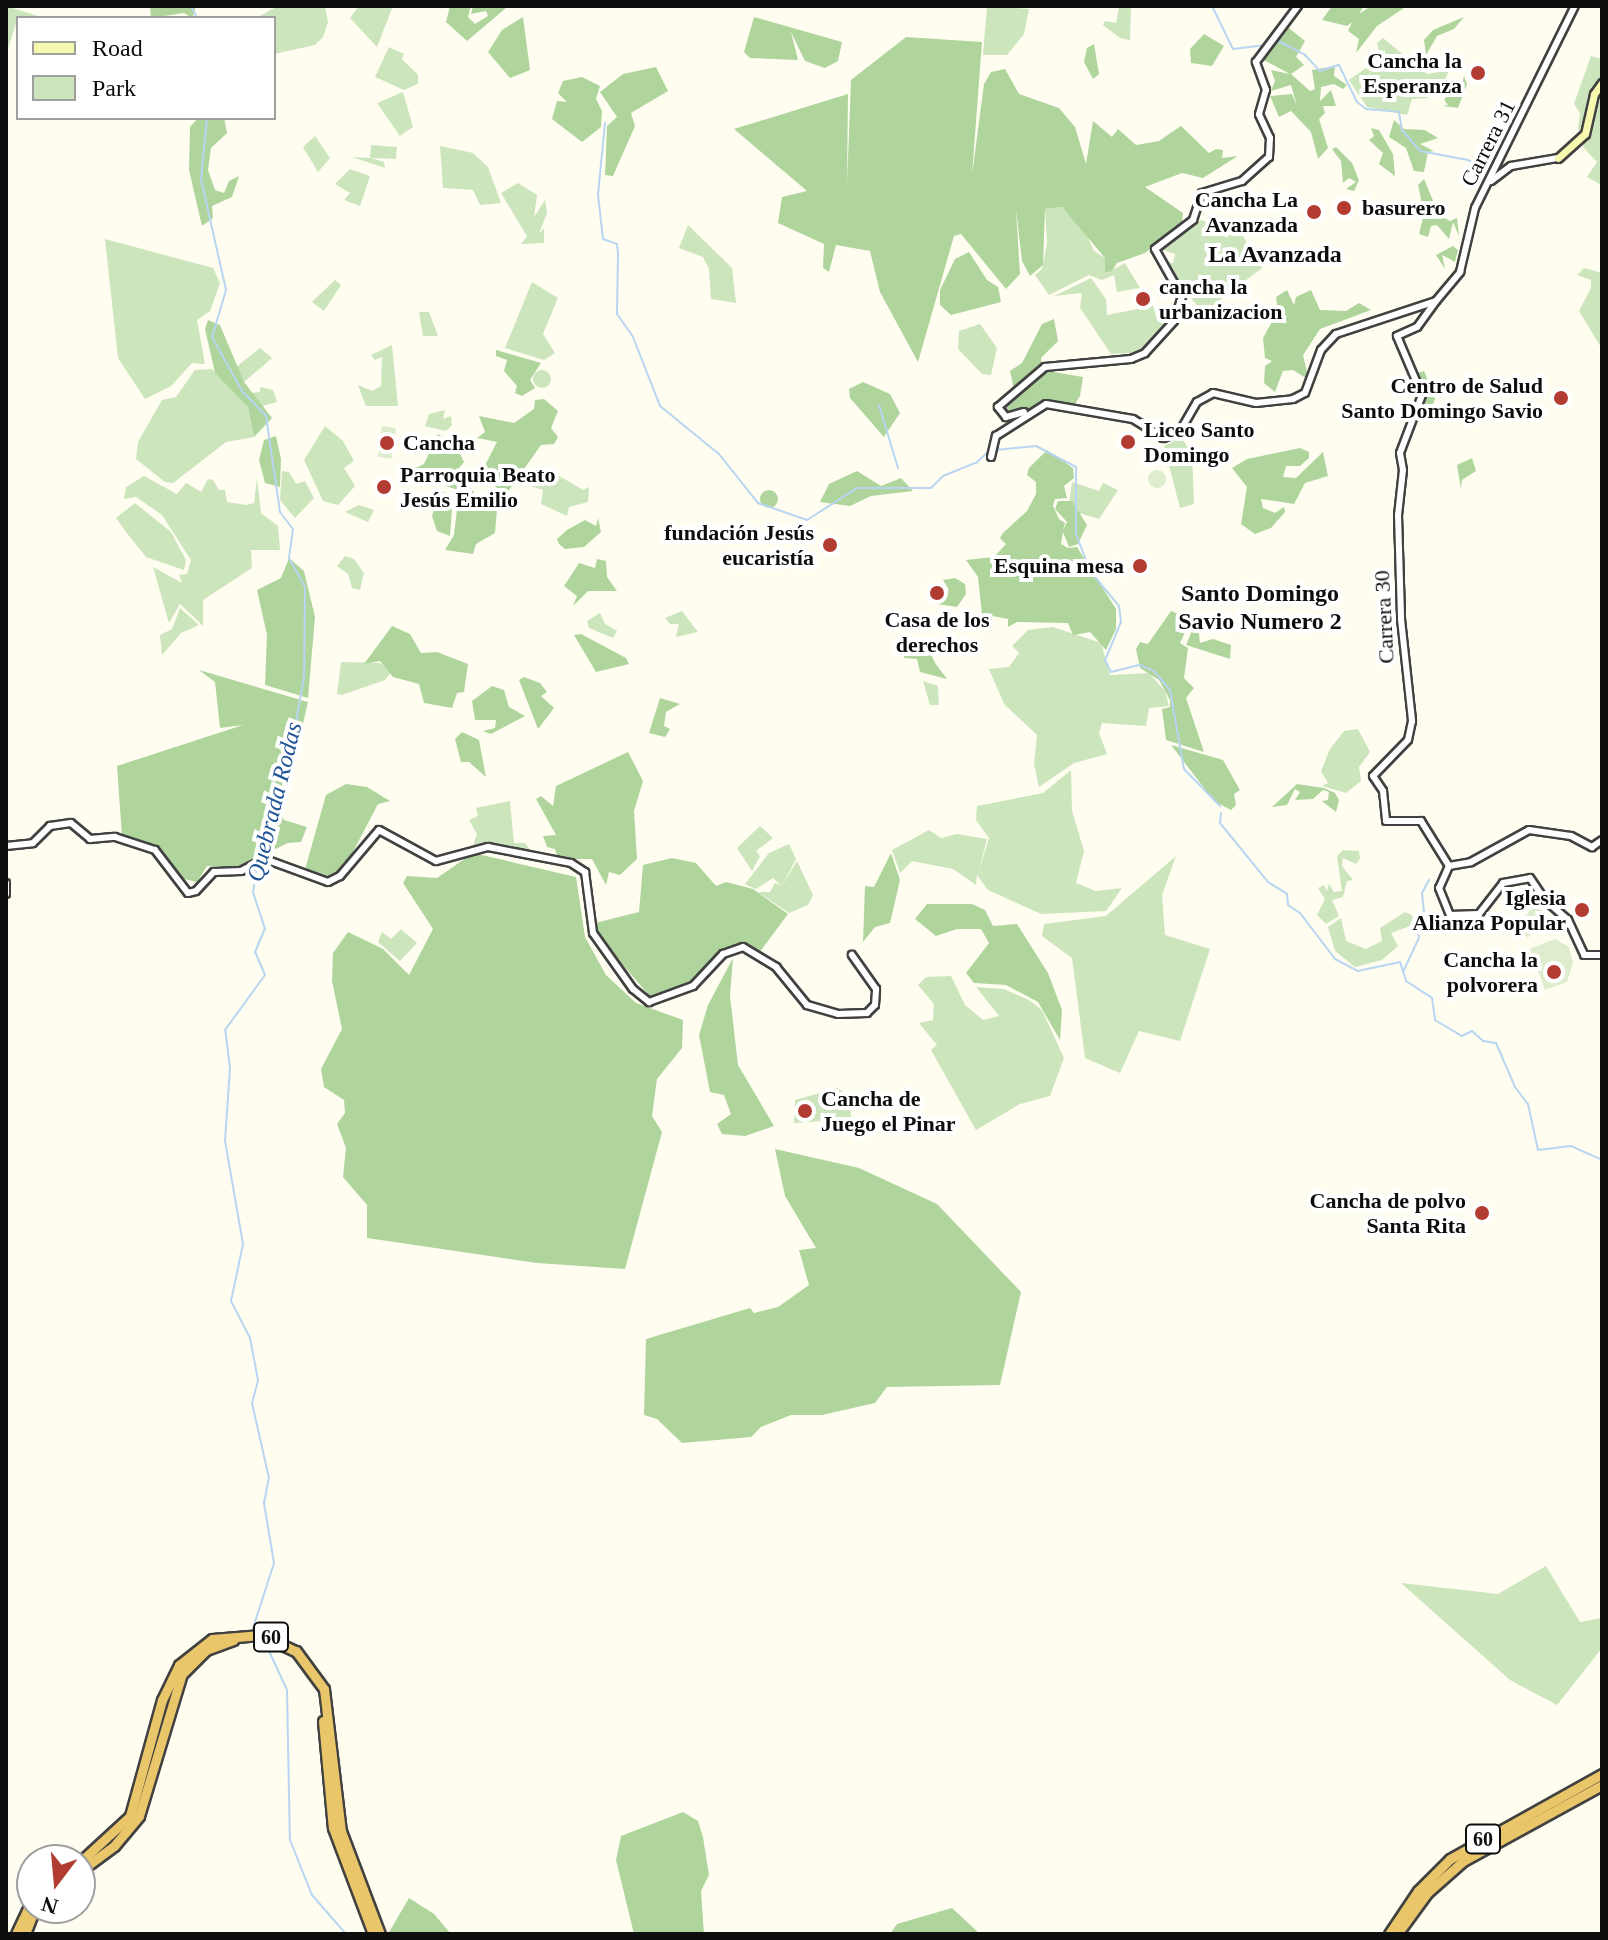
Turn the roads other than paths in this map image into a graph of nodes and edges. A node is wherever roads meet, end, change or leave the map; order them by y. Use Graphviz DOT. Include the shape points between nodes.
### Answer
graph roads {
  1 [pos="1298,6"];
  2 [pos="1575,6"];
  3 [pos="1602,83"];
  4 [pos="1558,158"];
  5 [pos="1488,184"];
  6 [pos="1441,297"];
  7 [pos="1422,395"];
  8 [pos="1031,410"];
  9 [pos="991,457"];
  10 [pos="1601,844"];
  11 [pos="6,846"];
  12 [pos="1449,866"];
  13 [pos="6,883"];
  14 [pos="6,894"];
  15 [pos="852,955"];
  16 [pos="1602,955"];
  17 [pos="1602,1774"];
  18 [pos="1602,1785"];
  19 [pos="96,1847"];
  20 [pos="96,1859"];
  21 [pos="373,1934"];
  22 [pos="380,1934"];
  23 [pos="1389,1934"];
  24 [pos="1397,1934"];
  1 -- 8 [label="street" via="1256,62 1266,90 1259,114 1270,138 1269,157 1242,181 1202,193 1193,220 1155,249 1182,297 1174,321 1140,356 1045,367 998,407 1006,417"];
  2 -- 5 [label="street, Carrera 31"];
  3 -- 4 [label="main road" via="1582,138"];
  4 -- 5 [label="street" via="1511,166"];
  5 -- 6 [label="street, Carrera 31" via="1475,208 1460,272"];
  6 -- 7 [label="street, Carrera 31" via="1417,327 1397,336"];
  6 -- 8 [label="street" via="1336,334 1321,350 1305,393 1267,403 1213,393 1197,402 1185,426 1171,438 1124,417 1046,404"];
  7 -- 12 [label="street, Carrera 30" via="1400,453 1398,515 1412,734 1373,773 1383,791 1386,821 1421,821"];
  8 -- 9 [label="street" via="996,436"];
  10 -- 12 [label="street" via="1539,829 1519,833 1471,862"];
  11 -- 15 [label="street" via="33,843 50,826 71,823 90,839 115,837 155,850 188,893 214,872 241,871 276,860 328,882 340,876 379,830 436,861 488,847 579,865 587,880 593,933 633,989 649,1002 693,986 723,954 743,947 776,967 807,1005 838,1014 867,1013 875,1005 876,989"];
  12 -- 16 [label="street" via="1439,888 1450,915 1471,917 1512,878 1535,881 1544,899 1568,920 1584,955"];
  13 -- 14 [label="street"];
  17 -- 23 [label="highway, 60" via="1450,1859 1418,1891"];
  18 -- 24 [label="highway, 60" via="1463,1861 1427,1893"];
  19 -- 22 [label="highway, 60" via="130,1816 162,1700 179,1665 212,1639 261,1635 303,1657 324,1689 341,1831"];
  20 -- 21 [label="highway, 60" via="139,1816 174,1692 186,1668 219,1644 261,1640 294,1656 316,1685 334,1834"];
}
